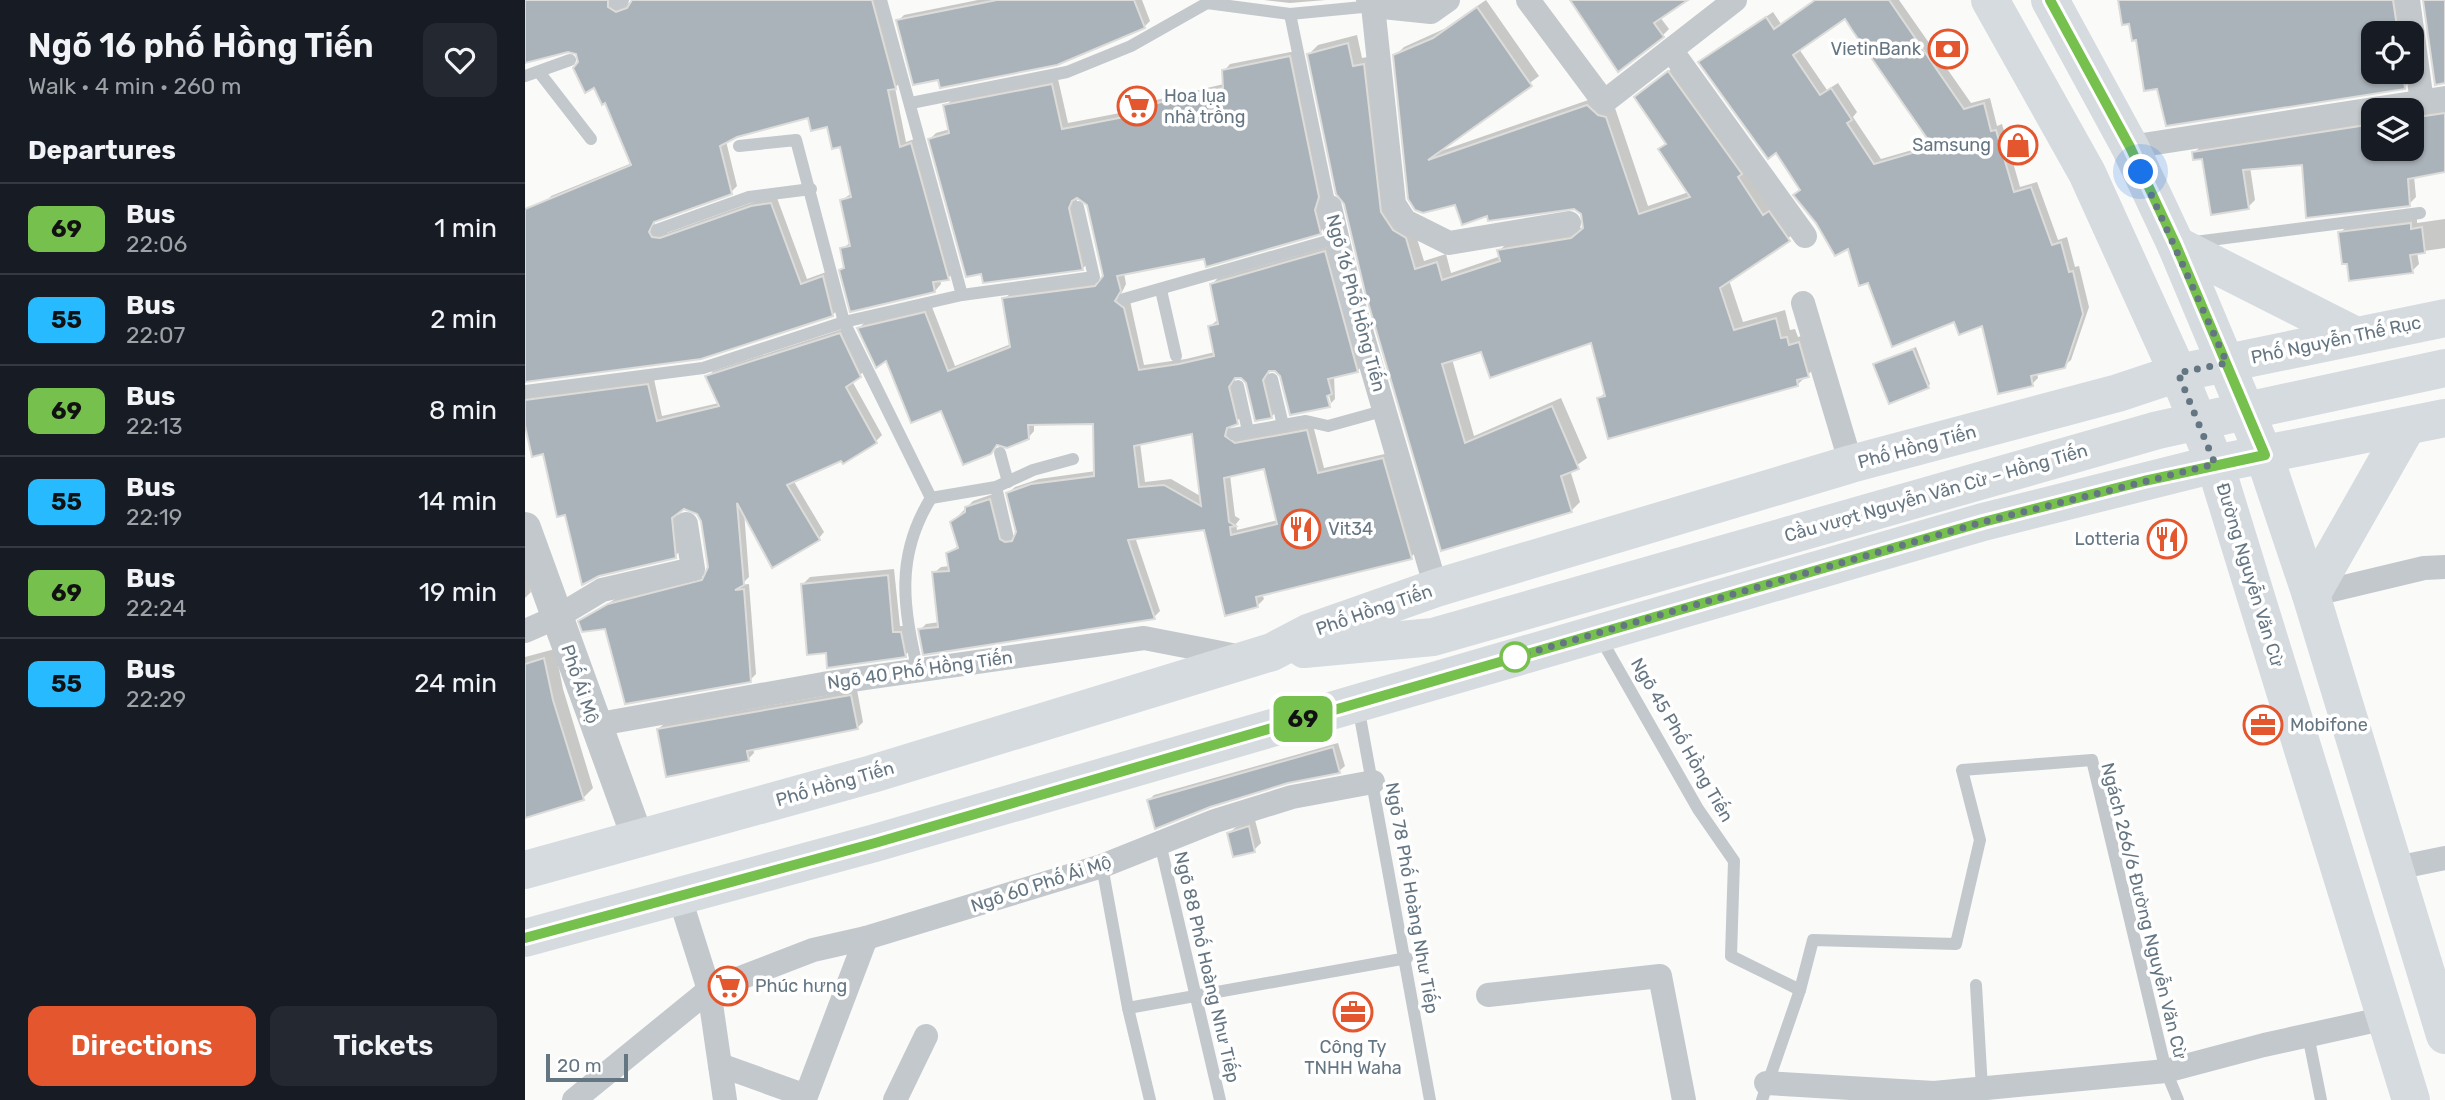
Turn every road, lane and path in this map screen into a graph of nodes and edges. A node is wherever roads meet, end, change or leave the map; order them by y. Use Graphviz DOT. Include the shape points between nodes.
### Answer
graph roads {
  1 [pos="881,0"];
  2 [pos="1448,0"];
  3 [pos="1528,0"];
  4 [pos="1735,0"];
  5 [pos="1990,0"];
  6 [pos="2050,0"];
  7 [pos="2408,0"];
  8 [pos="1371,3"];
  9 [pos="1290,14"];
  10 [pos="1671,50"];
  11 [pos="570,60"];
  12 [pos="539,72"];
  13 [pos="525,76"];
  14 [pos="2433,101"];
  15 [pos="911,103"];
  16 [pos="591,139"];
  17 [pos="739,146"];
  18 [pos="2130,147"];
  19 [pos="811,190"];
  20 [pos="1078,207"];
  21 [pos="1330,207"];
  22 [pos="2420,213"];
  23 [pos="1569,223"];
  24 [pos="657,230"];
  25 [pos="1805,236"];
  26 [pos="1338,238"];
  27 [pos="2176,245"];
  28 [pos="1161,290"];
  29 [pos="962,295"];
  30 [pos="1124,299"];
  31 [pos="1803,303"];
  32 [pos="2445,318"];
  33 [pos="844,322"];
  34 [pos="2356,336"];
  35 [pos="1176,356"];
  36 [pos="2227,363"];
  37 [pos="2445,368"];
  38 [pos="2178,373"];
  39 [pos="1272,379"];
  40 [pos="1238,386"];
  41 [pos="525,391"];
  42 [pos="1386,410"];
  43 [pos="2445,418"];
  44 [pos="1283,425"];
  45 [pos="2407,426"];
  46 [pos="1248,431"];
  47 [pos="1233,433"];
  48 [pos="1000,453"];
  49 [pos="2265,455"];
  50 [pos="1073,459"];
  51 [pos="1851,464"];
  52 [pos="2215,464"];
  53 [pos="1002,485"];
  54 [pos="931,498"];
  55 [pos="686,524"];
  56 [pos="525,528"];
  57 [pos="1007,534"];
  58 [pos="2445,567"];
  59 [pos="1436,588"];
  60 [pos="2311,595"];
  61 [pos="558,617"];
  62 [pos="525,631"];
  63 [pos="1597,633"];
  64 [pos="1433,637"];
  65 [pos="1259,655"];
  66 [pos="918,671"];
  67 [pos="1357,702"];
  68 [pos="1291,722"];
  69 [pos="594,725"];
  70 [pos="1373,782"];
  71 [pos="638,839"];
  72 [pos="1160,843"];
  73 [pos="2445,858"];
  74 [pos="1102,866"];
  75 [pos="2396,868"];
  76 [pos="525,870"];
  77 [pos="679,895"];
  78 [pos="525,938"];
  79 [pos="866,938"];
  80 [pos="1406,958"];
  81 [pos="1976,985"];
  82 [pos="709,990"];
  83 [pos="1800,990"];
  84 [pos="1487,995"];
  85 [pos="1194,996"];
  86 [pos="1128,1008"];
  87 [pos="2386,1018"];
  88 [pos="2308,1035"];
  89 [pos="2445,1035"];
  90 [pos="926,1037"];
  91 [pos="720,1065"];
  92 [pos="2166,1071"];
  93 [pos="1982,1088"];
  94 [pos="1764,1092"];
  95 [pos="1935,1097"];
  96 [pos="574,1100"];
  97 [pos="725,1100"];
  98 [pos="895,1100"];
  99 [pos="1150,1100"];
  100 [pos="1220,1100"];
  101 [pos="1430,1100"];
  102 [pos="1684,1100"];
  103 [pos="2178,1100"];
  104 [pos="2321,1100"];
  105 [pos="2411,1100"];
  1 -- 15 [label="lane"];
  2 -- 8 [label="street" via="1431,12"];
  3 -- 10 [label="street" via="1604,102"];
  4 -- 10 [label="street"];
  5 -- 38 [label="main road, Đường Nguyễn Văn Cừ" via="2088,173"];
  6 -- 18 [label="main road"];
  7 -- 14 [label="street"];
  8 -- 9 [label="lane"];
  8 -- 23 [label="street" via="1394,204 1405,221 1449,243"];
  9 -- 15 [label="lane" via="1207,4 1131,46 1067,72"];
  9 -- 21 [label="lane, Ngõ 16 Phố Hồng Tiến"];
  10 -- 25 [label="street"];
  11 -- 12 [label="lane"];
  12 -- 13 [label="lane"];
  12 -- 16 [label="lane"];
  14 -- 18 [label="street"];
  15 -- 29 [label="lane"];
  17 -- 19 [label="lane" via="796,140"];
  18 -- 27 [label="main road"];
  19 -- 24 [label="lane" via="749,197"];
  19 -- 33 [label="lane"];
  20 -- 29 [label="lane" via="1094,277"];
  21 -- 26 [label="street, Ngõ 16 Phố Hồng Tiến"];
  22 -- 27 [label="lane"];
  26 -- 28 [label="lane"];
  26 -- 42 [label="street, Ngõ 16 Phố Hồng Tiến"];
  27 -- 34 [label="main road"];
  27 -- 36 [label="main road"];
  28 -- 30 [label="lane"];
  28 -- 35 [label="lane"];
  29 -- 33 [label="lane"];
  31 -- 51 [label="street"];
  32 -- 34 [label="main road, Phố Nguyễn Thế Rục"];
  33 -- 41 [label="lane" via="703,368"];
  33 -- 54 [label="lane"];
  34 -- 36 [label="main road, Phố Nguyễn Thế Rục"];
  36 -- 38 [label="main road, Phố Hồng Tiến"];
  36 -- 49 [label="main road"];
  37 -- 64 [label="main road, Cầu vượt Nguyễn Văn Cừ – Hồng Tiến" via="2158,430"];
  38 -- 51 [label="main road, Phố Hồng Tiến"];
  38 -- 52 [label="main road, Đường Nguyễn Văn Cừ"];
  39 -- 44 [label="lane"];
  40 -- 46 [label="lane"];
  42 -- 44 [label="lane" via="1328,426 1306,421"];
  42 -- 59 [label="street, Ngõ 16 Phố Hồng Tiến"];
  43 -- 45 [label="main road"];
  44 -- 46 [label="lane"];
  45 -- 49 [label="main road"];
  45 -- 60 [label="main road"];
  46 -- 47 [label="lane"];
  48 -- 53 [label="lane"];
  49 -- 52 [label="main road"];
  49 -- 60 [label="main road"];
  50 -- 53 [label="lane"];
  51 -- 59 [label="main road, Phố Hồng Tiến"];
  52 -- 63 [label="main road" via="1983,522"];
  52 -- 87 [label="main road, Đường Nguyễn Văn Cừ"];
  53 -- 54 [label="lane"];
  53 -- 57 [label="lane"];
  54 -- 66 [label="lane" via="917,526 904,578 904,603"];
  55 -- 61 [label="street" via="693,569 602,590"];
  56 -- 61 [label="street, Phố Ái Mộ"];
  58 -- 60 [label="street"];
  59 -- 65 [label="main road, Phố Hồng Tiến"];
  60 -- 75 [label="main road"];
  61 -- 62 [label="street"];
  61 -- 69 [label="street, Phố Ái Mộ"];
  63 -- 67 [label="main road"];
  63 -- 83 [label="lane, Ngõ 45 Phố Hồng Tiến" via="1685,787 1734,861 1731,957"];
  64 -- 65 [label="main road"];
  64 -- 68 [label="main road"];
  65 -- 66 [label="street, Ngõ 40 Phố Hồng Tiến" via="1144,638"];
  65 -- 71 [label="main road, Phố Hồng Tiến" via="872,774"];
  66 -- 69 [label="street, Ngõ 40 Phố Hồng Tiến"];
  67 -- 68 [label="main road"];
  67 -- 70 [label="lane, Ngõ 78 Phố Hoàng Như Tiếp"];
  68 -- 77 [label="main road"];
  69 -- 71 [label="street, Phố Ái Mộ"];
  70 -- 72 [label="street, Ngõ 60 Phố Ái Mộ" via="1292,797"];
  70 -- 80 [label="lane, Ngõ 78 Phố Hoàng Như Tiếp"];
  71 -- 76 [label="main road, Phố Hồng Tiến"];
  72 -- 74 [label="street, Ngõ 60 Phố Ái Mộ"];
  72 -- 85 [label="lane, Ngõ 88 Phố Hoàng Như Tiếp"];
  73 -- 75 [label="street"];
  74 -- 79 [label="street, Ngõ 60 Phố Ái Mộ"];
  74 -- 86 [label="lane"];
  75 -- 89 [label="main road"];
  77 -- 78 [label="main road"];
  77 -- 82 [label="street"];
  79 -- 82 [label="street, Ngõ 60 Phố Ái Mộ" via="813,950"];
  79 -- 91 [label="street" via="806,1096"];
  80 -- 85 [label="lane"];
  80 -- 101 [label="lane, Ngõ 78 Phố Hoàng Như Tiếp"];
  81 -- 93 [label="lane"];
  82 -- 91 [label="street"];
  82 -- 96 [label="street, Ngõ 60 Phố Ái Mộ"];
  83 -- 92 [label="lane, Ngách 266/6 Đường Nguyễn Văn Cừ" via="1813,940 1956,944 1980,840 1962,770 2092,760"];
  83 -- 94 [label="lane"];
  84 -- 102 [label="street" via="1660,976"];
  85 -- 86 [label="lane"];
  85 -- 100 [label="lane, Ngõ 88 Phố Hoàng Như Tiếp"];
  86 -- 99 [label="lane"];
  87 -- 88 [label="street"];
  87 -- 105 [label="main road, Đường Nguyễn Văn Cừ"];
  88 -- 92 [label="street"];
  88 -- 104 [label="lane"];
  90 -- 98 [label="street"];
  91 -- 97 [label="street"];
  92 -- 93 [label="street"];
  92 -- 103 [label="lane"];
  93 -- 95 [label="street"];
  94 -- 95 [label="street"];
}
